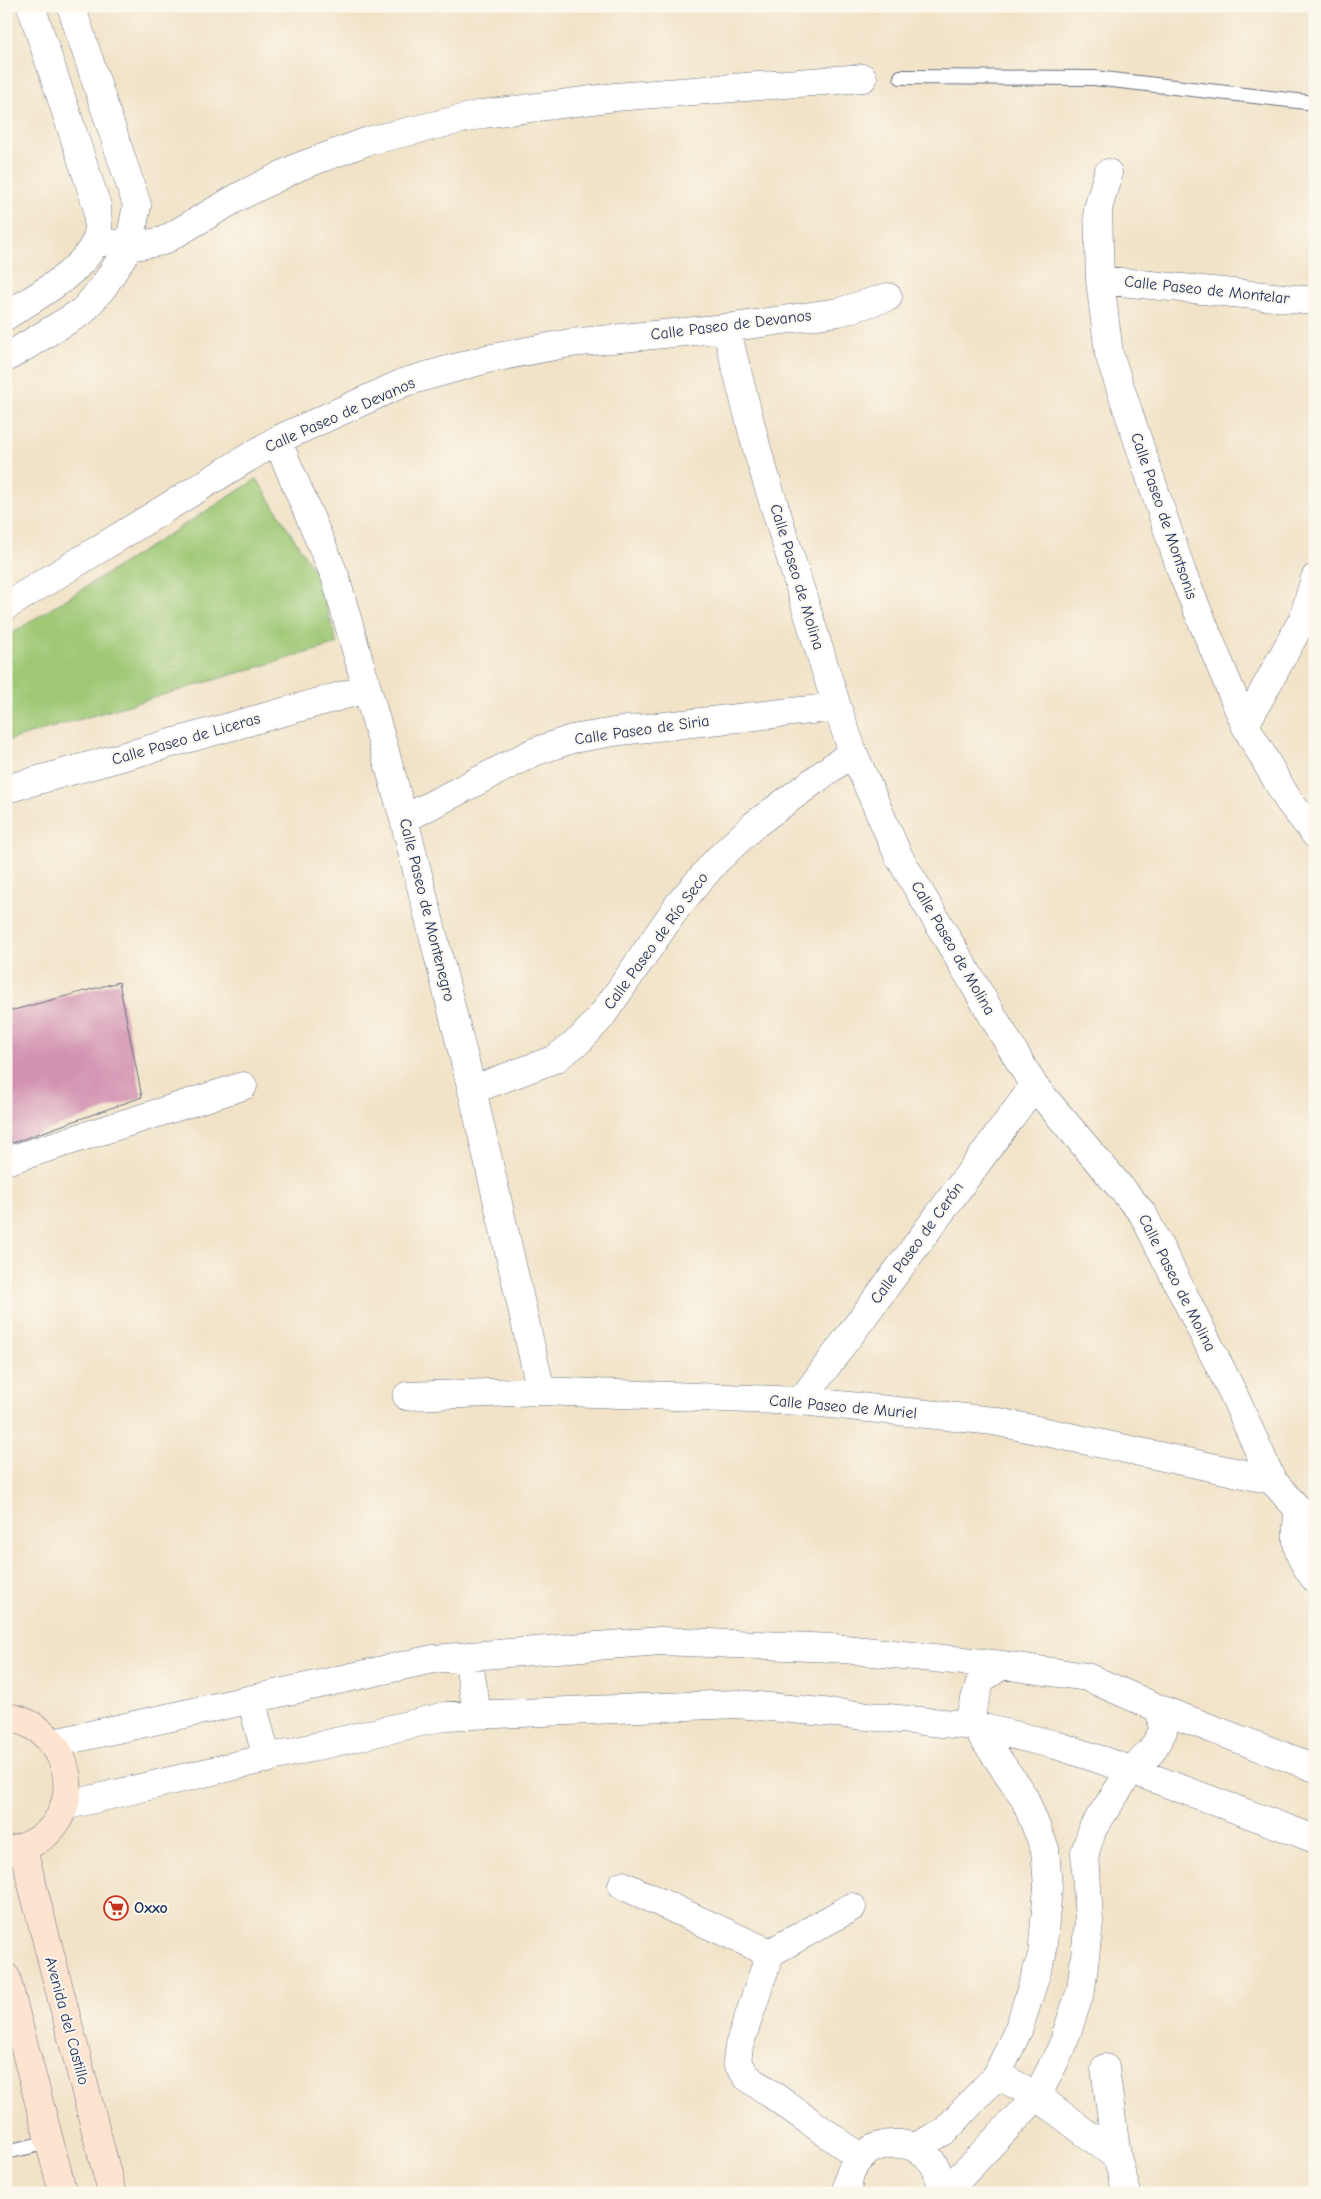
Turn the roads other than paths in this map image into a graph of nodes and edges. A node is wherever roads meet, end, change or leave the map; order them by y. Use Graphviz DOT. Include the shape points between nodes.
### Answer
graph roads {
  1 [pos="31,6"];
  2 [pos="71,6"];
  3 [pos="901,77"];
  4 [pos="863,78"];
  5 [pos="1315,103"];
  6 [pos="1108,173"];
  7 [pos="96,240"];
  8 [pos="129,247"];
  9 [pos="1100,280"];
  10 [pos="888,297"];
  11 [pos="1315,301"];
  12 [pos="6,316"];
  13 [pos="726,328"];
  14 [pos="6,358"];
  15 [pos="278,440"];
  16 [pos="1315,578"];
  17 [pos="6,606"];
  18 [pos="366,689"];
  19 [pos="837,707"];
  20 [pos="1245,725"];
  21 [pos="853,752"];
  22 [pos="6,789"];
  23 [pos="404,819"];
  24 [pos="1315,834"];
  25 [pos="243,1086"];
  26 [pos="1034,1086"];
  27 [pos="472,1090"];
  28 [pos="6,1160"];
  29 [pos="542,1391"];
  30 [pos="407,1396"];
  31 [pos="801,1401"];
  32 [pos="1272,1480"];
  33 [pos="1307,1512"];
  34 [pos="1315,1579"];
  35 [pos="468,1656"];
  36 [pos="1004,1665"];
  37 [pos="251,1699"];
  38 [pos="1160,1709"];
  39 [pos="477,1714"];
  40 [pos="6,1718"];
  41 [pos="975,1726"];
  42 [pos="54,1743"];
  43 [pos="267,1759"];
  44 [pos="1315,1768"];
  45 [pos="1130,1770"];
  46 [pos="64,1806"];
  47 [pos="1315,1839"];
  48 [pos="14,1850"];
  49 [pos="622,1885"];
  50 [pos="852,1907"];
  51 [pos="770,1953"];
  52 [pos="6,1977"];
  53 [pos="10,2005"];
  54 [pos="1105,2068"];
  55 [pos="997,2076"];
  56 [pos="1037,2096"];
  57 [pos="50,2142"];
  58 [pos="915,2147"];
  59 [pos="6,2152"];
  60 [pos="860,2157"];
  61 [pos="1117,2157"];
  62 [pos="63,2193"];
  63 [pos="112,2193"];
  64 [pos="848,2193"];
  65 [pos="944,2193"];
  66 [pos="1127,2193"];
  1 -- 7 [label="street" via="97,206"];
  2 -- 8 [label="street" via="137,205"];
  3 -- 5 [label="lane" via="1094,78"];
  4 -- 8 [label="street" via="614,97 483,114 368,141 298,167 162,240"];
  6 -- 9 [label="street, Calle Paseo de Montsonis" via="1098,209"];
  7 -- 8 [label="street"];
  7 -- 12 [label="street" via="81,262"];
  8 -- 14 [label="street" via="82,311"];
  9 -- 11 [label="street, Calle Paseo de Montelar"];
  9 -- 20 [label="street, Calle Paseo de Montsonis" via="1109,354 1182,573"];
  10 -- 13 [label="street, Calle Paseo de Devanos" via="839,312"];
  13 -- 15 [label="street, Calle Paseo de Devanos" via="570,343 487,359 405,382"];
  13 -- 19 [label="street, Calle Paseo de Molina" via="758,453"];
  15 -- 17 [label="street, Calle Paseo de Devanos"];
  15 -- 18 [label="street, Calle Paseo de Montenegro" via="336,576"];
  16 -- 20 [label="street" via="1303,619"];
  18 -- 22 [label="street, Calle Paseo de Liceras"];
  18 -- 23 [label="street, Calle Paseo de Montenegro"];
  19 -- 21 [label="street, Calle Paseo de Molina"];
  19 -- 23 [label="street, Calle Paseo de Siria" via="572,739 534,752"];
  20 -- 24 [label="street, Calle Paseo de Montsonis" via="1288,800"];
  21 -- 26 [label="street, Calle Paseo de Molina" via="898,855"];
  21 -- 27 [label="street, Calle Paseo de Río Seco" via="754,825 716,860 679,904 601,1017 580,1040 554,1059"];
  23 -- 27 [label="street, Calle Paseo de Montenegro"];
  25 -- 28 [label="street"];
  26 -- 31 [label="street, Calle Paseo de Cerón"];
  26 -- 32 [label="street, Calle Paseo de Molina" via="1143,1214"];
  27 -- 29 [label="street, Calle Paseo de Montenegro"];
  29 -- 30 [label="street, Calle Paseo de Muriel"];
  29 -- 31 [label="street, Calle Paseo de Muriel"];
  31 -- 32 [label="street, Calle Paseo de Muriel" via="994,1422"];
  32 -- 33 [label="street, Calle Paseo de Molina"];
  33 -- 34 [label="street, Calle Paseo de Molina" via="1295,1535 1301,1561"];
  35 -- 36 [label="street" via="660,1640 834,1648"];
  35 -- 37 [label="street" via="433,1659"];
  35 -- 39 [label="street"];
  36 -- 38 [label="street" via="1087,1677"];
  36 -- 41 [label="street" via="982,1679 971,1713"];
  37 -- 42 [label="street"];
  37 -- 43 [label="street"];
  38 -- 44 [label="street"];
  38 -- 45 [label="street" via="1163,1731 1151,1752"];
  39 -- 41 [label="street" via="738,1704"];
  39 -- 43 [label="street" via="446,1716"];
  40 -- 42 [label="main road" via="18,1719 37,1728"];
  41 -- 45 [label="street" via="1056,1745"];
  41 -- 55 [label="street" via="1024,1797 1045,1849 1048,1887 1042,1955 1019,2028"];
  42 -- 46 [label="main road" via="66,1771"];
  43 -- 46 [label="street"];
  45 -- 47 [label="street"];
  45 -- 56 [label="street" via="1093,1828 1085,1852 1089,1922 1081,1990 1062,2047"];
  46 -- 48 [label="main road" via="55,1825 40,1839"];
  48 -- 63 [label="main road, Avenida del Castillo"];
  49 -- 51 [label="street"];
  50 -- 51 [label="street"];
  51 -- 60 [label="street" via="739,2046 737,2062 747,2076"];
  52 -- 53 [label="main road"];
  53 -- 57 [label="main road"];
  54 -- 61 [label="street"];
  55 -- 56 [label="street"];
  55 -- 58 [label="street" via="945,2131"];
  56 -- 61 [label="street"];
  56 -- 65 [label="street"];
  57 -- 59 [label="lane"];
  57 -- 62 [label="main road"];
  58 -- 60 [label="street" via="901,2143 886,2144 872,2148"];
  58 -- 65 [label="street" via="936,2167"];
  60 -- 64 [label="street" via="851,2170"];
  61 -- 66 [label="street"];
}
